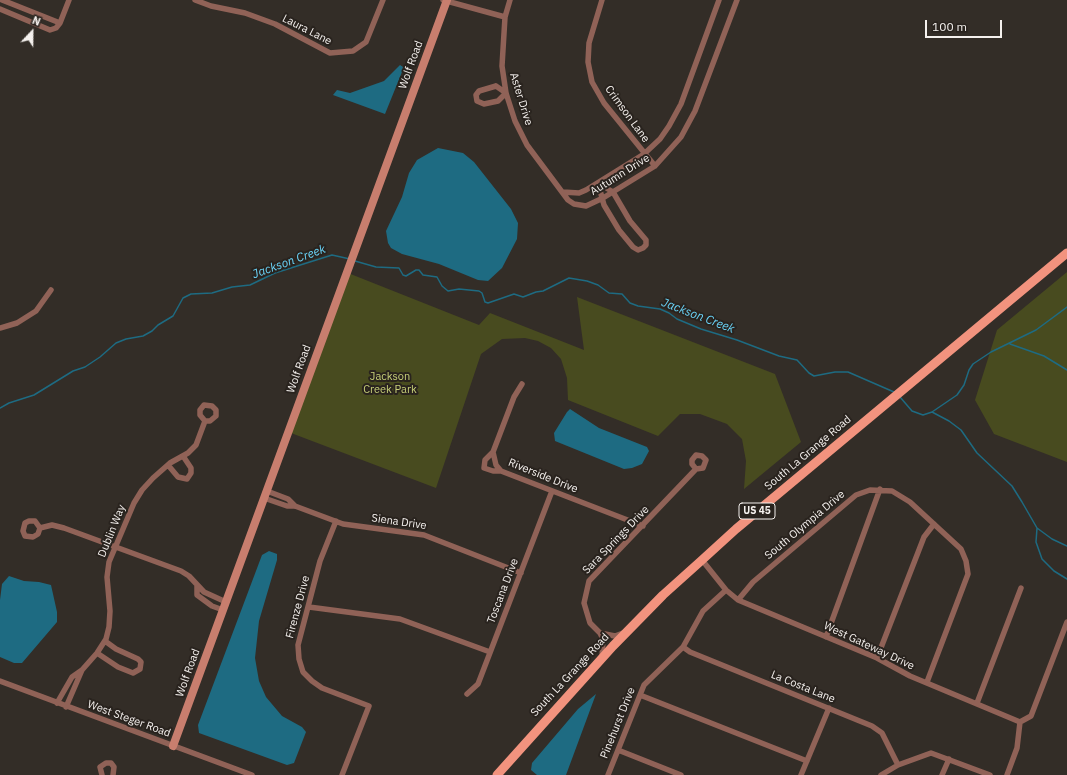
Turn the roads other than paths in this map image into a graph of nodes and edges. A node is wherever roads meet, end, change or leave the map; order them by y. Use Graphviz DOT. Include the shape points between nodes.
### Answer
graph roads {
  1 [pos="2,0"];
  2 [pos="69,0"];
  3 [pos="195,0"];
  4 [pos="383,0"];
  5 [pos="445,0"];
  6 [pos="510,0"];
  7 [pos="602,0"];
  8 [pos="719,0"];
  9 [pos="737,0"];
  10 [pos="0,9"];
  11 [pos="505,17"];
  12 [pos="60,23"];
  13 [pos="506,93"];
  14 [pos="644,154"];
  15 [pos="655,166"];
  16 [pos="598,182"];
  17 [pos="563,192"];
  18 [pos="613,192"];
  19 [pos="603,198"];
  20 [pos="1067,253"];
  21 [pos="51,290"];
  22 [pos="0,328"];
  23 [pos="522,384"];
  24 [pos="205,420"];
  25 [pos="493,452"];
  26 [pos="183,456"];
  27 [pos="168,465"];
  28 [pos="696,469"];
  29 [pos="501,470"];
  30 [pos="880,489"];
  31 [pos="552,491"];
  32 [pos="266,494"];
  33 [pos="336,522"];
  34 [pos="934,524"];
  35 [pos="643,526"];
  36 [pos="40,528"];
  37 [pos="115,547"];
  38 [pos="702,560"];
  39 [pos="521,573"];
  40 [pos="197,586"];
  41 [pos="1021,588"];
  42 [pos="726,590"];
  43 [pos="738,600"];
  44 [pos="226,602"];
  45 [pos="309,607"];
  46 [pos="223,610"];
  47 [pos="1067,622"];
  48 [pos="600,633"];
  49 [pos="626,633"];
  50 [pos="826,637"];
  51 [pos="105,640"];
  52 [pos="683,647"];
  53 [pos="490,652"];
  54 [pos="97,653"];
  55 [pos="602,658"];
  56 [pos="877,658"];
  57 [pos="82,670"];
  58 [pos="0,681"];
  59 [pos="927,682"];
  60 [pos="467,694"];
  61 [pos="640,695"];
  62 [pos="56,703"];
  63 [pos="977,703"];
  64 [pos="66,707"];
  65 [pos="829,708"];
  66 [pos="1020,722"];
  67 [pos="173,746"];
  68 [pos="618,750"];
  69 [pos="949,759"];
  70 [pos="807,761"];
  71 [pos="898,765"];
  72 [pos="102,775"];
  73 [pos="113,775"];
  74 [pos="252,775"];
  75 [pos="343,775"];
  76 [pos="497,775"];
  77 [pos="608,775"];
  78 [pos="681,775"];
  79 [pos="801,775"];
  80 [pos="881,775"];
  81 [pos="942,775"];
  82 [pos="990,775"];
  83 [pos="1007,775"];
  1 -- 12 [label="street"];
  2 -- 12 [label="street"];
  3 -- 4 [label="street, Laura Lane" via="275,24 330,53 353,51 366,42"];
  5 -- 11 [label="street"];
  5 -- 32 [label="main road, Wolf Road"];
  6 -- 11 [label="street, Aster Drive"];
  7 -- 14 [label="street, Crimson Lane" via="589,42 588,62 592,82 604,103"];
  8 -- 14 [label="street, Autumn Drive" via="676,114 660,139"];
  9 -- 15 [label="street, Autumn Drive" via="691,120 681,138"];
  10 -- 12 [label="street" via="50,30"];
  11 -- 13 [label="street, Aster Drive" via="502,55"];
  13 -- 13 [label="street" via="496,86 481,89 476,98 479,103 484,104 498,101"];
  13 -- 17 [label="street, Aster Drive" via="527,146"];
  14 -- 15 [label="street, Crimson Lane"];
  14 -- 16 [label="street, Autumn Drive"];
  15 -- 18 [label="street, Autumn Drive"];
  16 -- 17 [label="street, Autumn Drive" via="579,193"];
  16 -- 18 [label="street"];
  16 -- 19 [label="street"];
  17 -- 19 [label="street, Autumn Drive" via="571,202 580,206 592,204"];
  18 -- 19 [label="street, Autumn Drive"];
  18 -- 19 [label="street" via="630,221 646,240 643,248 638,250 633,247 604,205"];
  20 -- 38 [label="main road, South La Grange Road / US 45"];
  21 -- 22 [label="street" via="36,311 17,323"];
  23 -- 25 [label="street" via="514,397"];
  24 -- 26 [label="street, Dublin Way" via="196,445"];
  25 -- 29 [label="street, Riverside Drive" via="496,465"];
  25 -- 29 [label="street" via="485,460 484,468"];
  26 -- 27 [label="street, Dublin Way"];
  26 -- 27 [label="street" via="191,468 187,479 178,477"];
  27 -- 37 [label="street, Dublin Way" via="142,490 126,519"];
  28 -- 35 [label="street, Sara Springs Drive"];
  29 -- 31 [label="street, Riverside Drive"];
  30 -- 34 [label="street, South Olympia Drive" via="900,494"];
  30 -- 43 [label="street, South Olympia Drive" via="856,495 753,582"];
  30 -- 50 [label="street"];
  31 -- 35 [label="street, Riverside Drive"];
  31 -- 39 [label="street, Toscana Drive"];
  32 -- 33 [label="street, Siena Drive" via="288,499 295,506"];
  32 -- 44 [label="main road, Wolf Road"];
  33 -- 39 [label="street, Siena Drive" via="355,527 424,535"];
  33 -- 45 [label="street, Firenze Drive" via="320,561"];
  34 -- 56 [label="street" via="924,537"];
  34 -- 59 [label="street, South Olympia Drive" via="961,549 968,574"];
  35 -- 48 [label="street, Sara Springs Drive" via="589,581 584,603 590,623"];
  36 -- 37 [label="street" via="52,525"];
  37 -- 40 [label="street" via="181,571"];
  37 -- 51 [label="street, Dublin Way" via="107,577 110,611"];
  38 -- 42 [label="street, West Gateway Drive"];
  38 -- 49 [label="main road, South La Grange Road / US 45"];
  39 -- 53 [label="street, Toscana Drive"];
  40 -- 44 [label="street" via="210,596"];
  40 -- 46 [label="street" via="197,595 212,606"];
  41 -- 63 [label="street"];
  42 -- 43 [label="street, West Gateway Drive"];
  42 -- 52 [label="street, Pinehurst Drive" via="703,611"];
  43 -- 50 [label="street, West Gateway Drive"];
  44 -- 46 [label="main road, Wolf Road"];
  45 -- 53 [label="street" via="400,618"];
  45 -- 75 [label="street, Firenze Drive" via="298,644 303,672 322,688 369,706"];
  46 -- 67 [label="main road, Wolf Road"];
  47 -- 66 [label="street" via="1031,716"];
  48 -- 49 [label="street" via="615,636"];
  48 -- 55 [label="street, Sara Springs Drive" via="604,646"];
  49 -- 55 [label="main road, South La Grange Road / US 45"];
  50 -- 56 [label="street, West Gateway Drive"];
  51 -- 54 [label="street, Dublin Way"];
  51 -- 54 [label="street" via="116,649 138,659 141,662 140,669 133,673 118,667"];
  52 -- 61 [label="street, Pinehurst Drive" via="644,684"];
  52 -- 65 [label="street, La Costa Lane"];
  53 -- 60 [label="street, Toscana Drive" via="478,684"];
  54 -- 57 [label="street, Dublin Way"];
  55 -- 76 [label="main road, South La Grange Road / US 45"];
  56 -- 59 [label="street, West Gateway Drive"];
  57 -- 62 [label="street, Dublin Way" via="72,677"];
  57 -- 64 [label="street, Dublin Way"];
  58 -- 62 [label="street, West Steger Road"];
  59 -- 63 [label="street, West Gateway Drive"];
  61 -- 68 [label="street, Pinehurst Drive"];
  61 -- 70 [label="street"];
  62 -- 64 [label="street, West Steger Road"];
  63 -- 66 [label="street, West Gateway Drive"];
  64 -- 67 [label="street, West Steger Road"];
  65 -- 70 [label="street"];
  65 -- 71 [label="street, La Costa Lane" via="872,726 882,733"];
  66 -- 83 [label="street" via="1017,748"];
  67 -- 74 [label="street, West Steger Road"];
  68 -- 77 [label="street, Pinehurst Drive"];
  68 -- 78 [label="street"];
  69 -- 71 [label="street" via="931,753"];
  69 -- 81 [label="street"];
  69 -- 82 [label="street"];
  70 -- 79 [label="street"];
  71 -- 80 [label="street"];
  72 -- 73 [label="street" via="100,767 106,762 114,767"];
}
